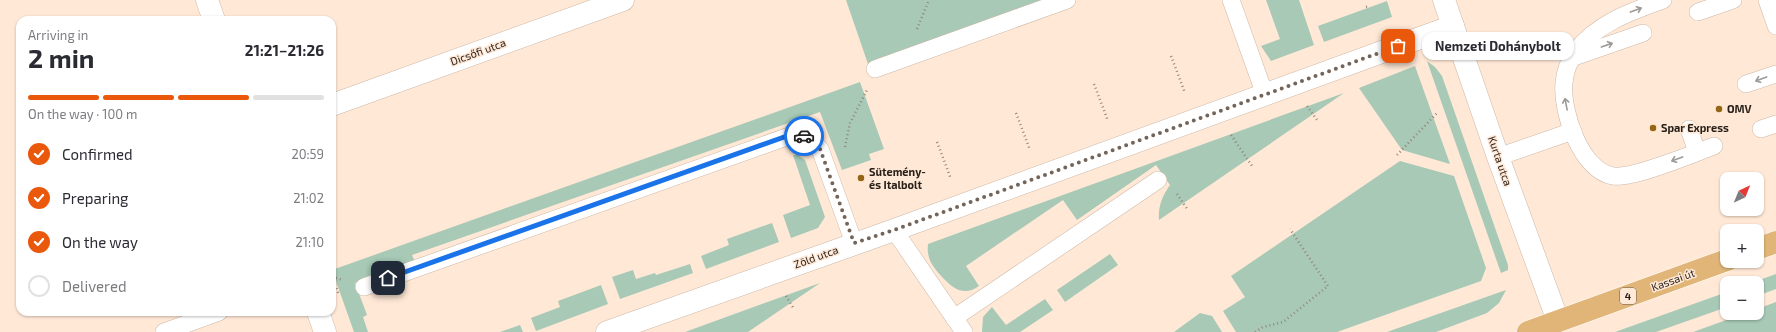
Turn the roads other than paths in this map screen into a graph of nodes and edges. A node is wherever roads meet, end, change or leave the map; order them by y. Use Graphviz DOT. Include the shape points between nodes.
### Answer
graph roads {
  1 [pos="207,0"];
  2 [pos="623,0"];
  3 [pos="1067,0"];
  4 [pos="1231,0"];
  5 [pos="1444,0"];
  6 [pos="1662,0"];
  7 [pos="1733,0"];
  8 [pos="1767,0"];
  9 [pos="1698,12"];
  10 [pos="213,16"];
  11 [pos="1453,26"];
  12 [pos="1776,26"];
  13 [pos="1643,33"];
  14 [pos="1572,58"];
  15 [pos="875,69"];
  16 [pos="1776,74"];
  17 [pos="1746,84"];
  18 [pos="1265,95"];
  19 [pos="336,104"];
  20 [pos="1689,129"];
  21 [pos="1573,131"];
  22 [pos="1714,146"];
  23 [pos="1697,152"];
  24 [pos="1498,157"];
  25 [pos="1158,180"];
  26 [pos="894,230"];
  27 [pos="1776,242"];
  28 [pos="854,243"];
  29 [pos="1764,246"];
  30 [pos="1720,263"];
  31 [pos="364,287"];
  32 [pos="208,316"];
  33 [pos="319,316"];
  34 [pos="954,318"];
  35 [pos="1558,321"];
  36 [pos="164,332"];
  37 [pos="325,332"];
  38 [pos="607,332"];
  39 [pos="964,332"];
  40 [pos="1528,332"];
  1 -- 10 [label="street"];
  2 -- 19 [label="street, Dicsőfi utca"];
  3 -- 15 [label="lane"];
  4 -- 18 [label="lane"];
  5 -- 11 [label="street, Kurta utca"];
  14 -- 6 [label="lane, one-way" via="1584,42 1607,23"];
  7 -- 9 [label="lane"];
  8 -- 12 [label="lane"];
  11 -- 18 [label="street, Zöld utca"];
  11 -- 24 [label="street, Kurta utca"];
  14 -- 13 [label="lane, one-way"];
  21 -- 14 [label="lane, one-way" via="1564,83 1566,68"];
  16 -- 17 [label="lane, one-way"];
  18 -- 26 [label="street, Zöld utca"];
  20 -- 23 [label="lane"];
  23 -- 21 [label="lane, one-way" via="1638,173 1623,177 1612,176 1593,165 1581,150"];
  21 -- 24 [label="lane"];
  22 -- 23 [label="lane"];
  24 -- 35 [label="street, Kurta utca"];
  25 -- 34 [label="lane"];
  26 -- 28 [label="street, Zöld utca"];
  26 -- 34 [label="lane"];
  27 -- 29 [label="main road"];
  28 -- 31 [label="lane" via="820,149 808,137 792,135"];
  28 -- 38 [label="street, Zöld utca"];
  30 -- 35 [label="main road, Kassai út / 4"];
  32 -- 36 [label="lane"];
  33 -- 37 [label="street"];
  34 -- 39 [label="lane"];
  35 -- 40 [label="main road, Kassai út / 4"];
}
